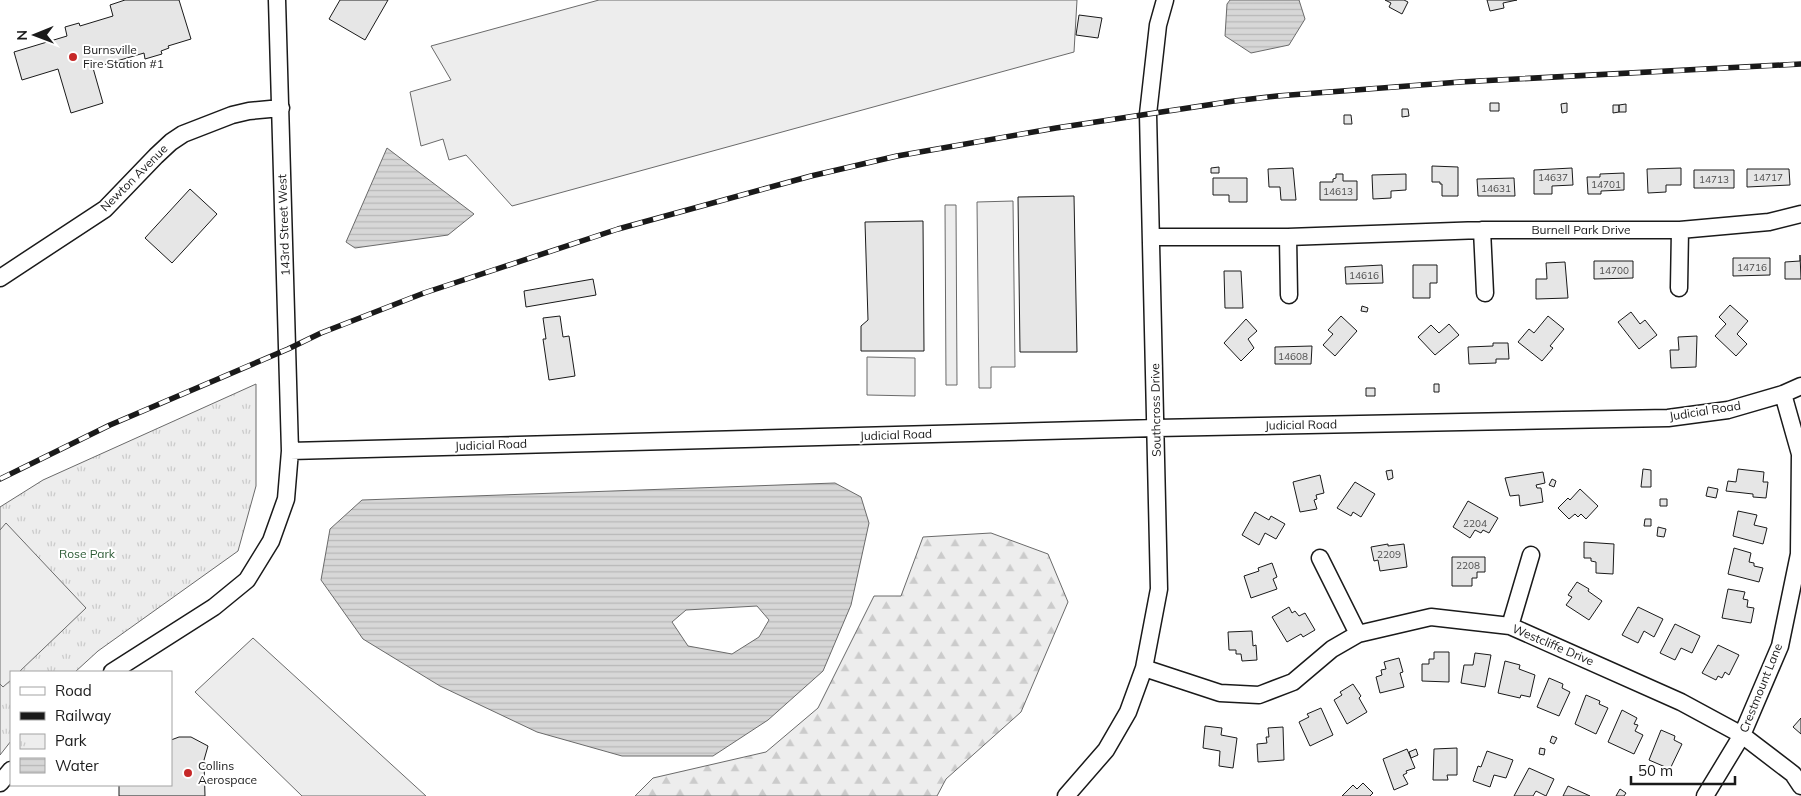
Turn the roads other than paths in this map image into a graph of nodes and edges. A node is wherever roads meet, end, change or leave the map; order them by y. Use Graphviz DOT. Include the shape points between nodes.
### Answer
graph roads {
  1 [pos="277,0"];
  2 [pos="1165,0"];
  3 [pos="281,108"];
  4 [pos="1801,214"];
  5 [pos="1482,230"];
  6 [pos="1680,230"];
  7 [pos="1151,237"];
  8 [pos="1288,237"];
  9 [pos="0,278"];
  10 [pos="1679,288"];
  11 [pos="1485,293"];
  12 [pos="1289,295"];
  13 [pos="1801,386"];
  14 [pos="1783,394"];
  15 [pos="1156,428"];
  16 [pos="290,451"];
  17 [pos="1531,555"];
  18 [pos="1320,558"];
  19 [pos="1510,626"];
  20 [pos="1358,634"];
  21 [pos="1144,668"];
  22 [pos="114,671"];
  23 [pos="1742,735"];
  24 [pos="10,771"];
  25 [pos="0,783"];
  26 [pos="1801,786"];
  27 [pos="1066,796"];
  28 [pos="1705,796"];
  1 -- 3 [label="street, 143rd Street West"];
  2 -- 7 [label="street, Southcross Drive" via="1158,25 1148,114"];
  3 -- 9 [label="street, Newton Avenue" via="232,115 183,134 156,156 105,209"];
  3 -- 16 [label="street, 143rd Street West"];
  4 -- 6 [label="street, Burnell Park Drive" via="1769,222"];
  5 -- 6 [label="street, Burnell Park Drive"];
  5 -- 8 [label="street, Burnell Park Drive"];
  5 -- 11 [label="street"];
  6 -- 10 [label="street"];
  7 -- 8 [label="street, Burnell Park Drive"];
  7 -- 15 [label="street, Southcross Drive"];
  8 -- 12 [label="street"];
  13 -- 14 [label="street, Judicial Road"];
  14 -- 15 [label="street, Judicial Road" via="1728,410 1668,418"];
  14 -- 23 [label="street, Crestmount Lane" via="1800,454 1799,554 1780,646"];
  15 -- 16 [label="street, Judicial Road"];
  15 -- 21 [label="street, Southcross Drive" via="1159,589"];
  16 -- 22 [label="street" via="286,499 271,541 247,580 214,607"];
  17 -- 19 [label="street"];
  18 -- 20 [label="street"];
  19 -- 20 [label="street, Westcliffe Drive" via="1431,617"];
  19 -- 23 [label="street, Westcliffe Drive" via="1681,702"];
  20 -- 21 [label="street, Westcliffe Drive" via="1332,649 1293,682 1259,695 1220,693"];
  21 -- 27 [label="street, Southcross Drive" via="1128,712 1106,750"];
  23 -- 26 [label="street, Westcliffe Drive" via="1793,774"];
  23 -- 28 [label="street, Crestmount Lane"];
  24 -- 25 [label="street"];
}
